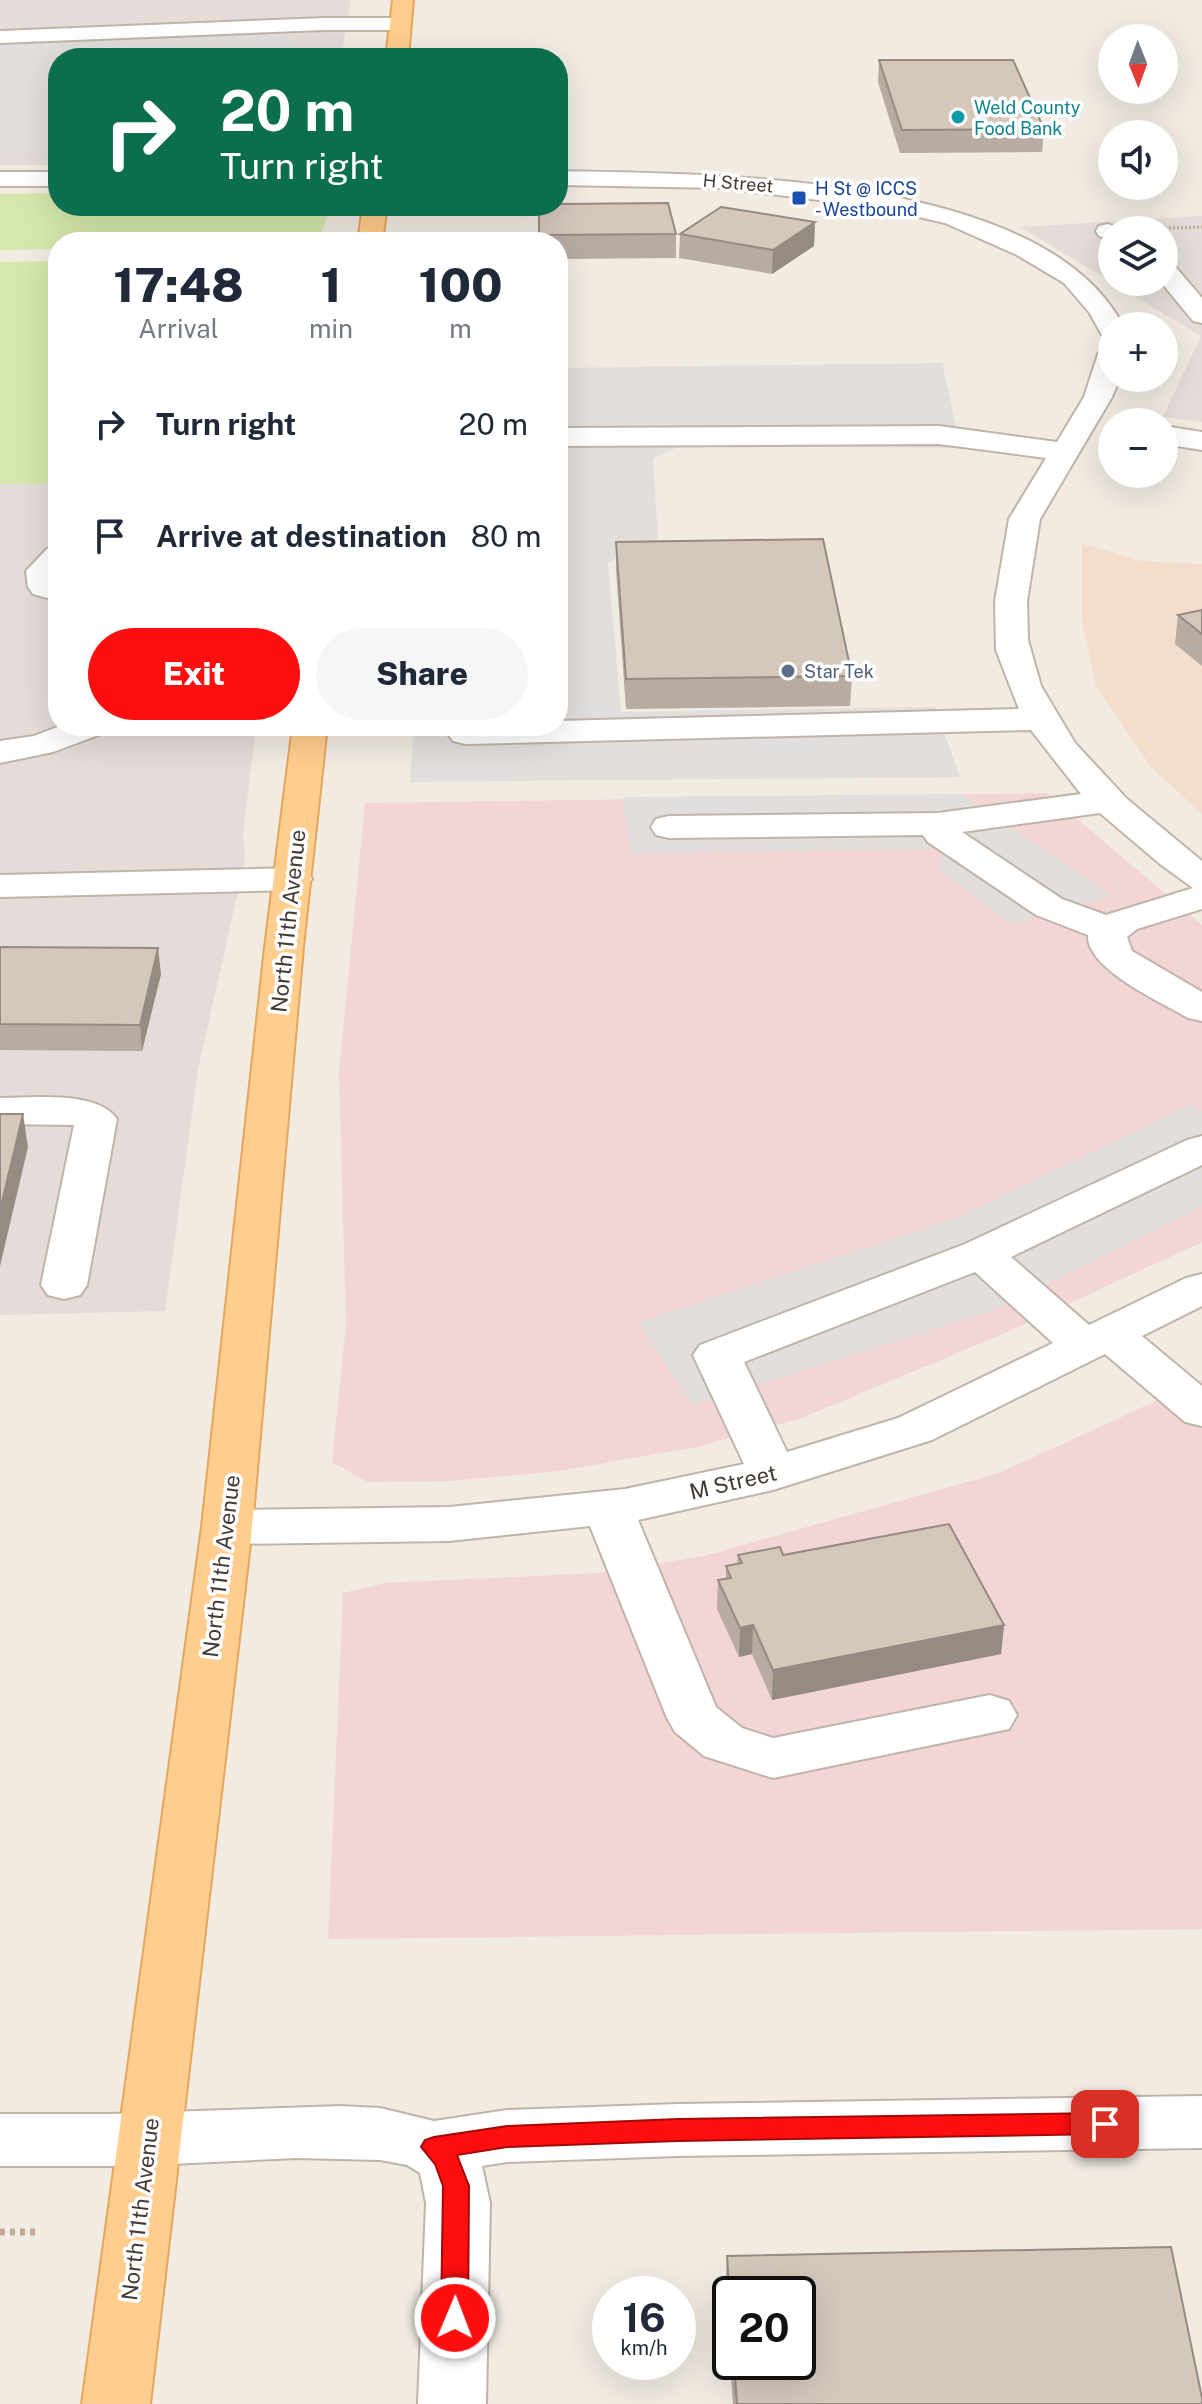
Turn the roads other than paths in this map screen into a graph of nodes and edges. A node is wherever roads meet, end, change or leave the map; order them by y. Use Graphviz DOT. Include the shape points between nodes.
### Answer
graph roads {
  1 [pos="403,0"];
  2 [pos="401,24"];
  3 [pos="0,37"];
  4 [pos="398,48"];
  5 [pos="568,178"];
  6 [pos="0,179"];
  7 [pos="48,179"];
  8 [pos="1178,286"];
  9 [pos="1102,312"];
  10 [pos="1202,315"];
  11 [pos="1098,426"];
  12 [pos="568,437"];
  13 [pos="1178,437"];
  14 [pos="1202,441"];
  15 [pos="1064,452"];
  16 [pos="48,565"];
  17 [pos="48,588"];
  18 [pos="1041,719"];
  19 [pos="568,731"];
  20 [pos="65,736"];
  21 [pos="309,736"];
  22 [pos="0,752"];
  23 [pos="1110,801"];
  24 [pos="938,824"];
  25 [pos="669,827"];
  26 [pos="293,879"];
  27 [pos="1202,879"];
  28 [pos="0,886"];
  29 [pos="1202,897"];
  30 [pos="1111,930"];
  31 [pos="1202,1009"];
  32 [pos="0,1111"];
  33 [pos="1202,1149"];
  34 [pos="981,1254"];
  35 [pos="64,1285"];
  36 [pos="1202,1288"];
  37 [pos="1096,1339"];
  38 [pos="1202,1411"];
  39 [pos="773,1474"];
  40 [pos="608,1508"];
  41 [pos="227,1527"];
  42 [pos="990,1715"];
  43 [pos="1202,2122"];
  44 [pos="148,2139"];
  45 [pos="0,2140"];
  46 [pos="434,2147"];
  47 [pos="116,2404"];
  48 [pos="452,2404"];
  1 -- 2 [label="main road"];
  2 -- 3 [label="street"];
  2 -- 4 [label="main road"];
  5 -- 9 [label="street, H Street" via="721,181 875,200 953,217 1073,278"];
  6 -- 7 [label="street"];
  8 -- 10 [label="street"];
  11 -- 15 [label="street"];
  12 -- 15 [label="street" via="939,435"];
  13 -- 14 [label="street"];
  15 -- 18 [label="street" via="1025,517 1010,609 1012,647"];
  16 -- 17 [label="street" via="42,571"];
  18 -- 19 [label="street"];
  18 -- 23 [label="street"];
  20 -- 22 [label="street"];
  21 -- 26 [label="main road, North 11th Avenue"];
  23 -- 24 [label="street"];
  23 -- 27 [label="street"];
  24 -- 25 [label="street"];
  24 -- 30 [label="street" via="941,834 1049,907"];
  26 -- 28 [label="street"];
  26 -- 41 [label="main road, North 11th Avenue"];
  29 -- 30 [label="street" via="1123,921"];
  30 -- 31 [label="street" via="1107,948 1118,959"];
  32 -- 35 [label="street" via="74,1111 96,1119"];
  33 -- 34 [label="street"];
  34 -- 37 [label="street"];
  34 -- 39 [label="street" via="717,1355"];
  36 -- 37 [label="street, M Street"];
  37 -- 38 [label="street"];
  37 -- 39 [label="street, M Street" via="915,1429"];
  39 -- 40 [label="street, M Street"];
  40 -- 41 [label="street, M Street" via="449,1524"];
  40 -- 42 [label="street" via="694,1718 723,1742 773,1758"];
  41 -- 44 [label="main road, North 11th Avenue"];
  43 -- 46 [label="street" via="678,2130 507,2136"];
  44 -- 45 [label="street"];
  44 -- 46 [label="street" via="270,2132 368,2134"];
  44 -- 47 [label="main road, North 11th Avenue"];
  46 -- 48 [label="street" via="452,2171 458,2203"];
}
